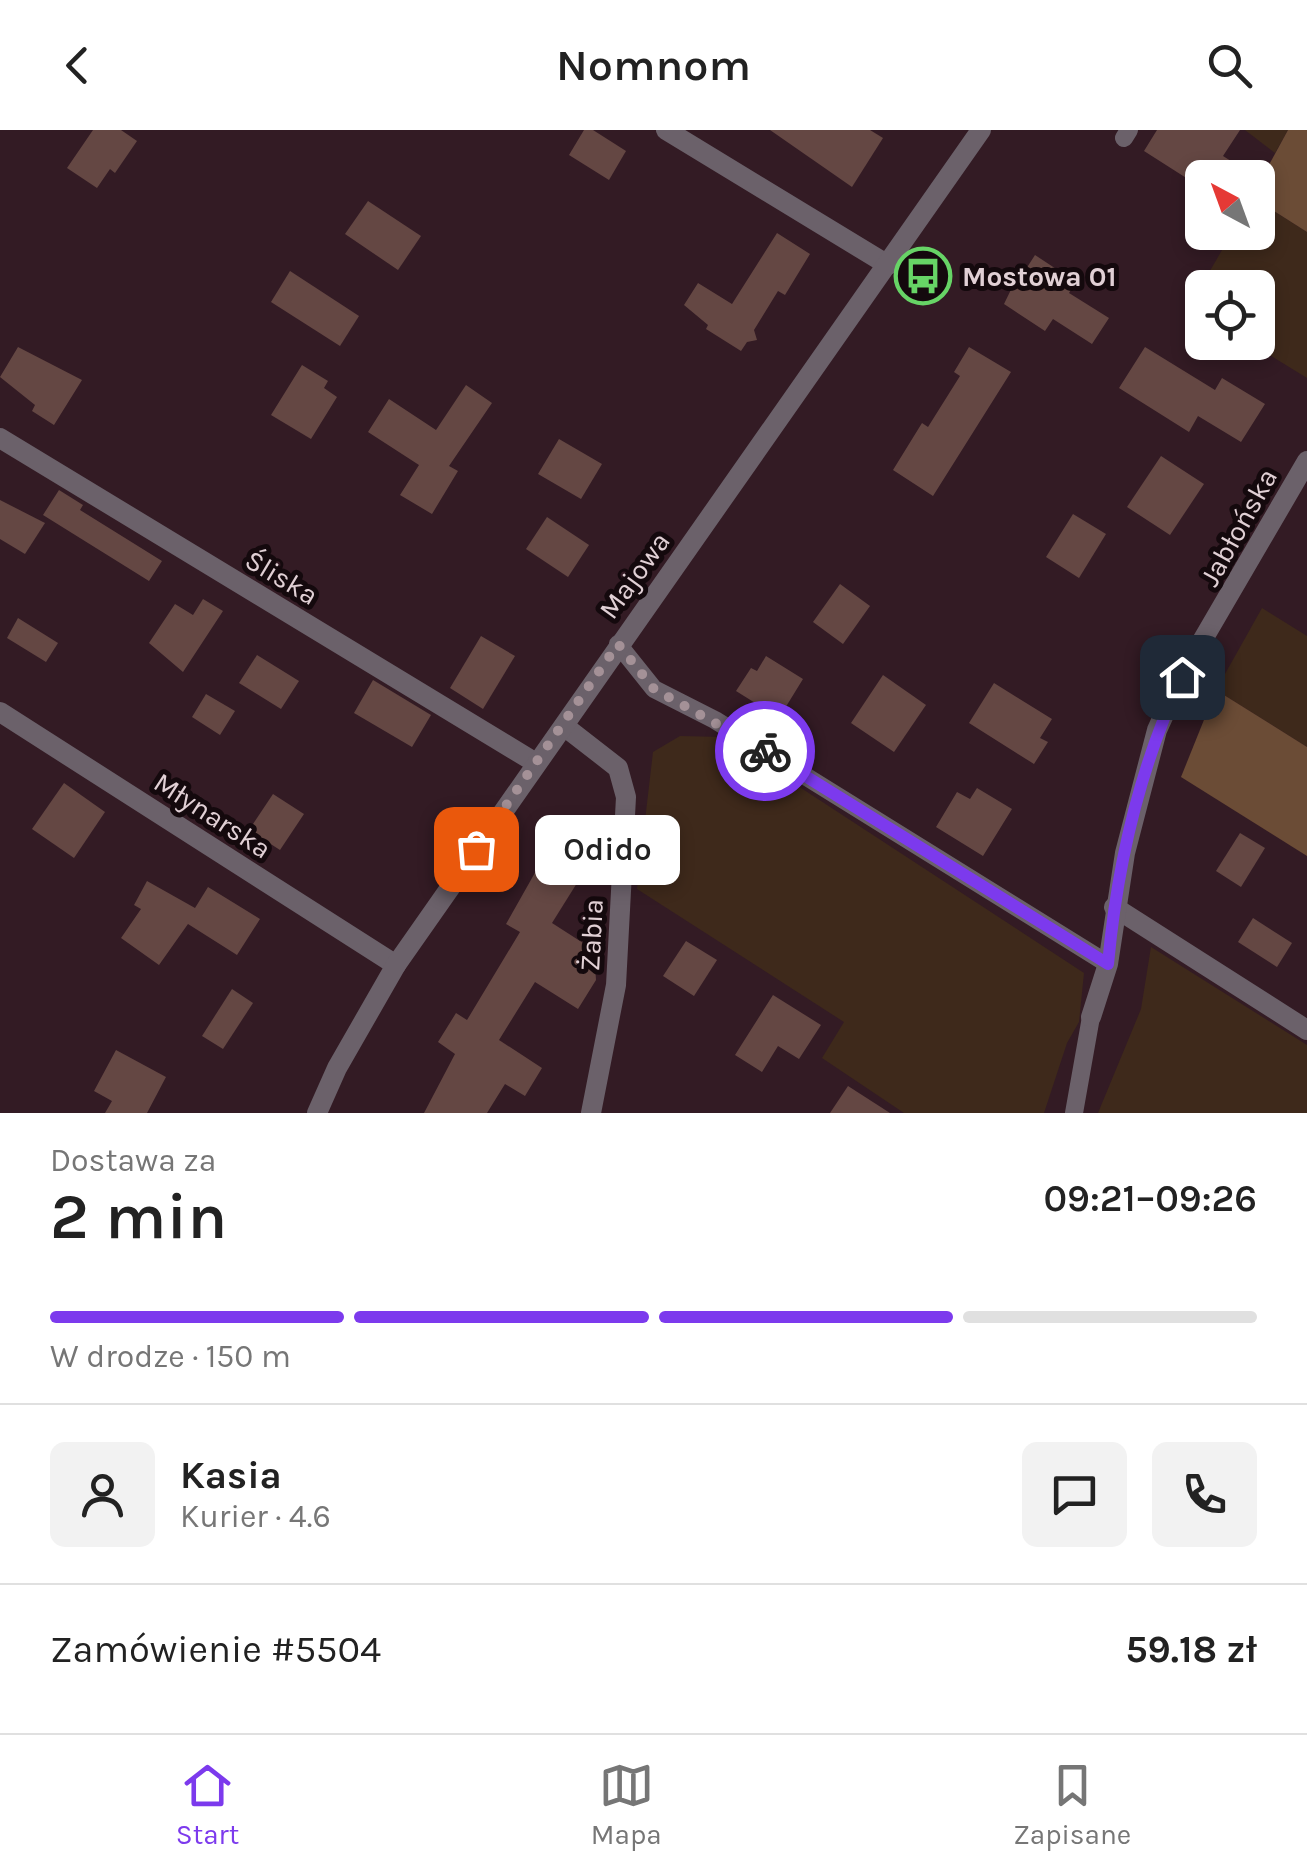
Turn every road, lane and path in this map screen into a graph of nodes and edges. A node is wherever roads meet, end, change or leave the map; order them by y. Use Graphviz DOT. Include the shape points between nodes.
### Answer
graph roads {
  1 [pos="666,130"];
  2 [pos="981,130"];
  3 [pos="888,265"];
  4 [pos="0,438"];
  5 [pos="1307,462"];
  6 [pos="618,644"];
  7 [pos="0,712"];
  8 [pos="564,726"];
  9 [pos="536,763"];
  10 [pos="1114,907"];
  11 [pos="1108,964"];
  12 [pos="396,965"];
  13 [pos="1091,1017"];
  14 [pos="1307,1030"];
  15 [pos="317,1113"];
  16 [pos="591,1113"];
  17 [pos="1074,1113"];
  1 -- 3 [label="street"];
  2 -- 3 [label="street, Majowa"];
  3 -- 6 [label="street, Majowa"];
  4 -- 9 [label="street, Śliska"];
  5 -- 10 [label="street, Jabłońska" via="1157,730"];
  6 -- 8 [label="street, Majowa"];
  6 -- 11 [label="lane" via="654,689 715,720"];
  7 -- 12 [label="street, Młynarska"];
  8 -- 9 [label="street, Majowa"];
  8 -- 16 [label="street, Żabia" via="618,768 626,797 616,985"];
  9 -- 12 [label="street, Majowa"];
  10 -- 11 [label="street, Jabłońska"];
  10 -- 14 [label="street"];
  11 -- 13 [label="street, Jabłońska"];
  12 -- 15 [label="street, Majowa"];
  13 -- 17 [label="lane"];
}
